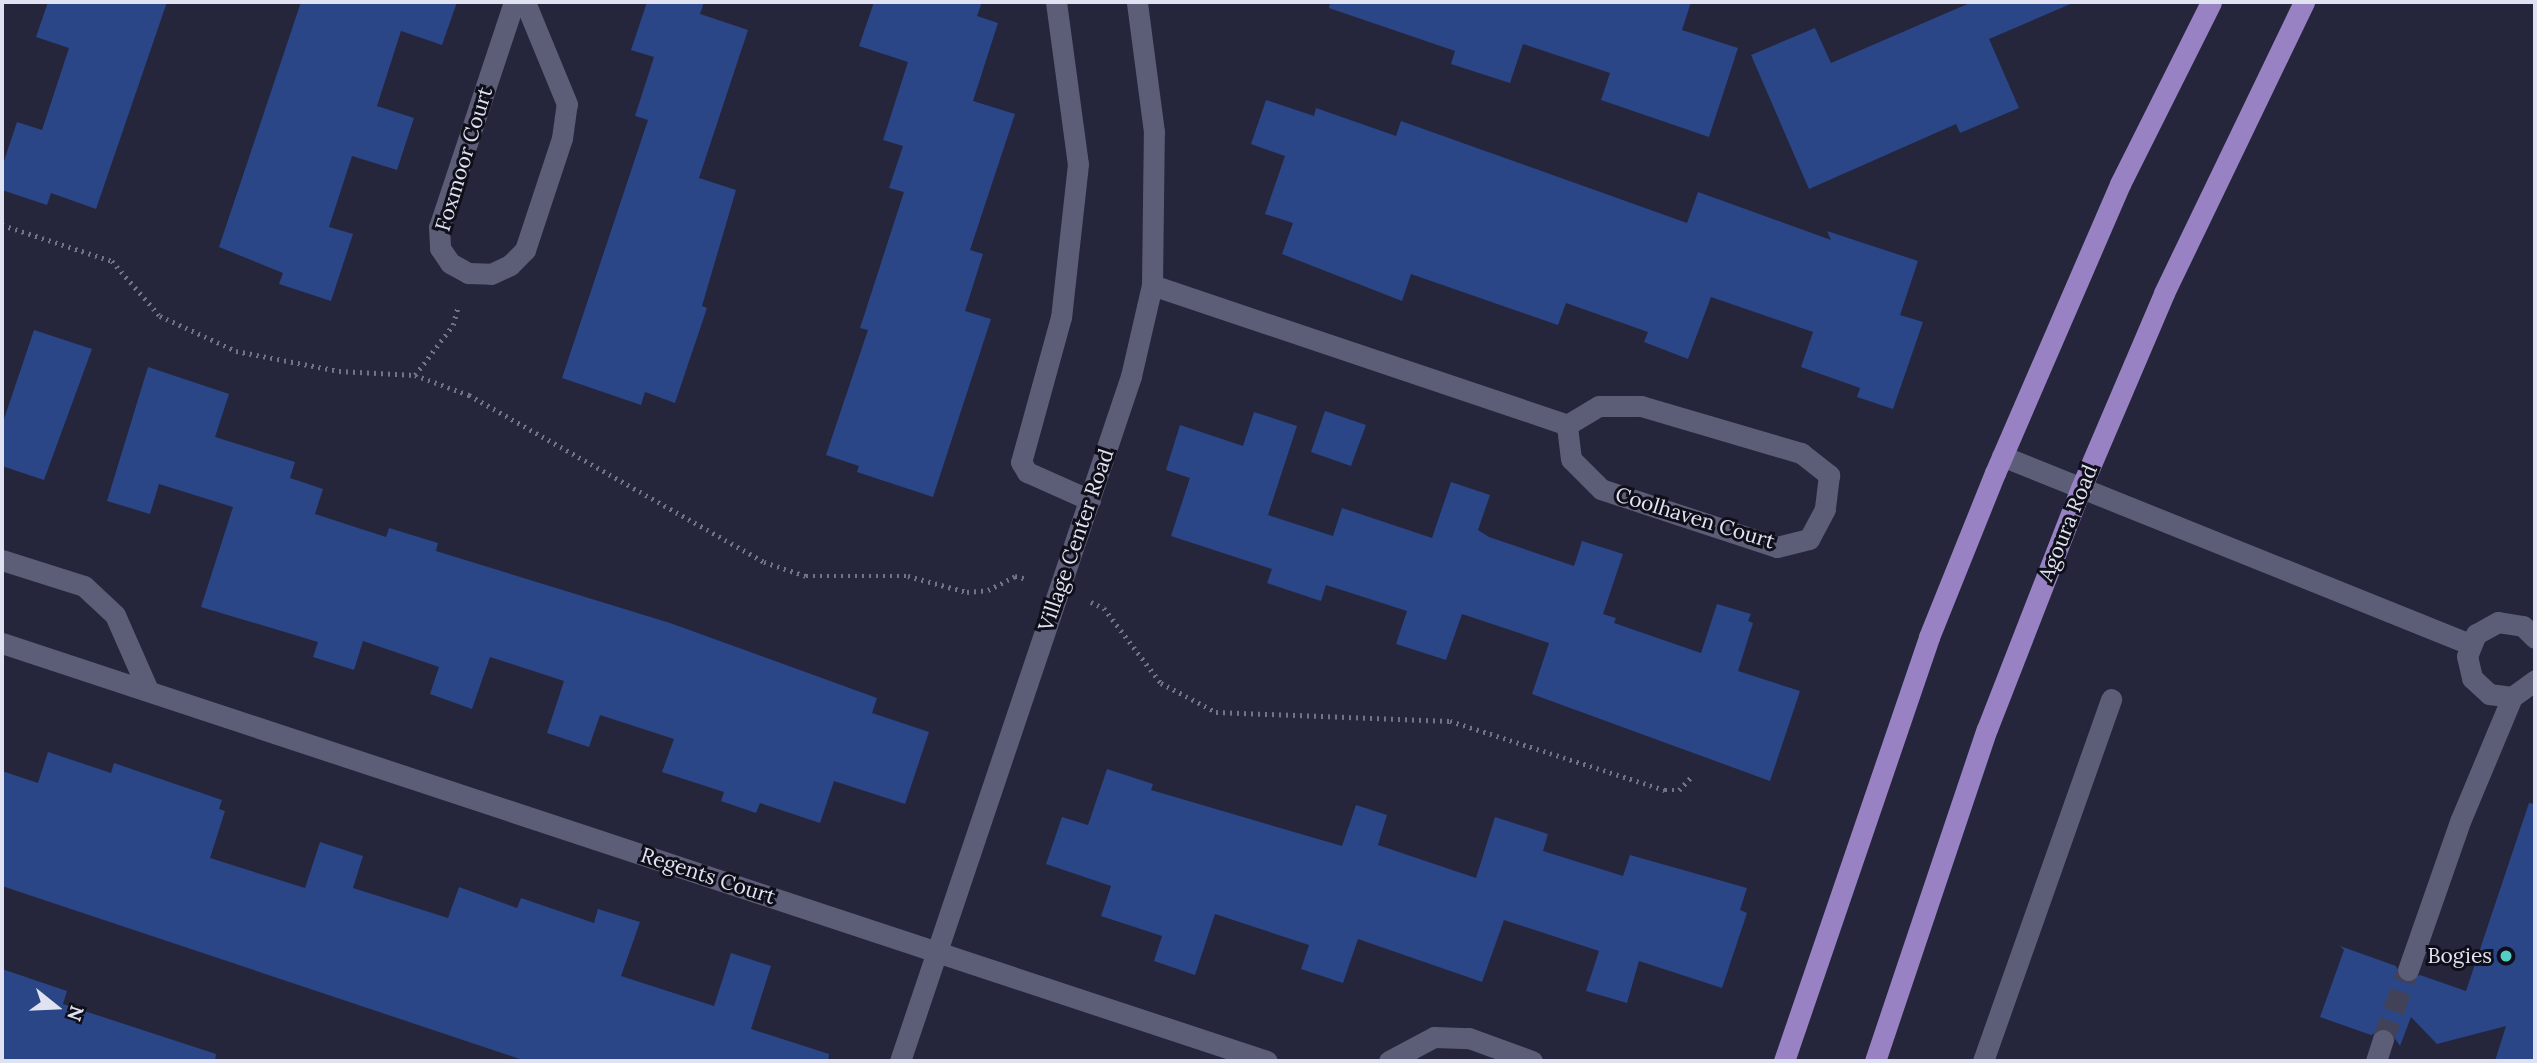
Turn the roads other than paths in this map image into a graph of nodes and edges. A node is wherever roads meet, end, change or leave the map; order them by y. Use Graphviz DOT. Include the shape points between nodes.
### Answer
graph roads {
  1 [pos="514,2"];
  2 [pos="524,2"];
  3 [pos="1056,2"];
  4 [pos="1137,2"];
  5 [pos="2211,2"];
  6 [pos="2304,2"];
  7 [pos="1152,285"];
  8 [pos="1567,425"];
  9 [pos="2002,456"];
  10 [pos="2081,488"];
  11 [pos="1090,500"];
  12 [pos="2,560"];
  13 [pos="2534,634"];
  14 [pos="2,643"];
  15 [pos="2470,645"];
  16 [pos="2535,680"];
  17 [pos="148,690"];
  18 [pos="2512,697"];
  19 [pos="2111,699"];
  20 [pos="936,951"];
  21 [pos="2407,970"];
  22 [pos="2383,1040"];
  23 [pos="900,1061"];
  24 [pos="1267,1061"];
  25 [pos="1389,1061"];
  26 [pos="1532,1061"];
  27 [pos="1784,1061"];
  28 [pos="1875,1061"];
  29 [pos="1983,1061"];
  30 [pos="2376,1061"];
  1 -- 2 [label="street, Foxmoor Court" via="439,227 440,248 450,263 468,273 491,274 510,265 525,250 562,138 567,104"];
  3 -- 11 [label="street" via="1078,164 1061,317 1021,462 1027,472"];
  4 -- 7 [label="street, Village Center Road" via="1154,132"];
  5 -- 9 [label="main road" via="2120,184"];
  6 -- 10 [label="main road, Agoura Road" via="2164,293"];
  7 -- 8 [label="street"];
  7 -- 11 [label="street, Village Center Road" via="1131,376"];
  8 -- 8 [label="street, Coolhaven Court" via="1571,459 1601,489 1777,547 1810,539 1825,509 1829,475 1801,453 1641,406 1599,406"];
  9 -- 10 [label="street"];
  9 -- 27 [label="main road" via="1925,650"];
  10 -- 15 [label="street"];
  10 -- 28 [label="main road, Agoura Road" via="1987,729"];
  11 -- 20 [label="street, Village Center Road"];
  12 -- 17 [label="street" via="84,586 115,615"];
  13 -- 15 [label="street" via="2523,626 2498,622 2476,634"];
  14 -- 17 [label="street, Regents Court"];
  15 -- 18 [label="street" via="2468,667 2479,688"];
  16 -- 18 [label="street"];
  17 -- 20 [label="street, Regents Court"];
  18 -- 21 [label="street" via="2460,819"];
  19 -- 29 [label="street"];
  20 -- 23 [label="street, Village Center Road"];
  20 -- 24 [label="street, Regents Court"];
  22 -- 30 [label="street"];
  25 -- 26 [label="street" via="1434,1037 1469,1038"];
}
